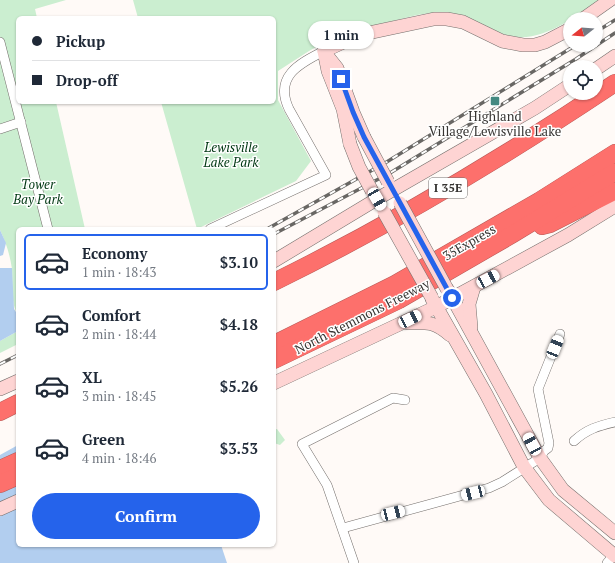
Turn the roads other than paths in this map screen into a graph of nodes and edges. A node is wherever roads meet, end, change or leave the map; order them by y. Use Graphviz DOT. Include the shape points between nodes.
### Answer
graph roads {
  1 [pos="610,0"];
  2 [pos="594,12"];
  3 [pos="563,33"];
  4 [pos="0,42"];
  5 [pos="324,51"];
  6 [pos="615,56"];
  7 [pos="603,64"];
  8 [pos="615,83"];
  9 [pos="563,90"];
  10 [pos="16,103"];
  11 [pos="16,104"];
  12 [pos="21,122"];
  13 [pos="0,129"];
  14 [pos="615,153"];
  15 [pos="615,172"];
  16 [pos="390,186"];
  17 [pos="615,191"];
  18 [pos="374,195"];
  19 [pos="615,206"];
  20 [pos="47,227"];
  21 [pos="214,227"];
  22 [pos="513,234"];
  23 [pos="276,260"];
  24 [pos="276,281"];
  25 [pos="474,287"];
  26 [pos="449,294"];
  27 [pos="434,302"];
  28 [pos="400,324"];
  29 [pos="560,334"];
  30 [pos="473,335"];
  31 [pos="455,340"];
  32 [pos="276,343"];
  33 [pos="276,359"];
  34 [pos="16,382"];
  35 [pos="276,383"];
  36 [pos="0,390"];
  37 [pos="405,400"];
  38 [pos="16,404"];
  39 [pos="0,412"];
  40 [pos="615,422"];
  41 [pos="574,442"];
  42 [pos="540,458"];
  43 [pos="16,462"];
  44 [pos="524,467"];
  45 [pos="0,469"];
  46 [pos="16,477"];
  47 [pos="0,484"];
  48 [pos="16,502"];
  49 [pos="0,509"];
  50 [pos="343,528"];
  51 [pos="615,533"];
  52 [pos="613,557"];
  53 [pos="354,563"];
  1 -- 2 [label="main road"];
  3 -- 5 [label="main road" via="545,42 523,45 495,38 463,22 434,19 359,35"];
  4 -- 10 [label="street"];
  5 -- 16 [label="main road, bridge" via="337,68 364,137"];
  5 -- 18 [label="main road, bridge" via="328,71 343,109 350,144 359,168"];
  5 -- 21 [label="street" via="293,69 286,82 284,98 326,175"];
  6 -- 7 [label="main road"];
  8 -- 24 [label="highway, I 35E" via="469,175 361,237"];
  9 -- 16 [label="main road" via="528,112"];
  11 -- 12 [label="street"];
  12 -- 13 [label="street"];
  12 -- 20 [label="street"];
  14 -- 32 [label="highway, 35Express" via="539,201 395,284"];
  15 -- 22 [label="highway, North Stemmons Freeway"];
  16 -- 18 [label="main road"];
  16 -- 26 [label="main road, bridge"];
  17 -- 22 [label="highway" via="550,224"];
  18 -- 23 [label="main road"];
  18 -- 27 [label="main road, bridge"];
  19 -- 25 [label="main road, North Stemmons Freeway"];
  22 -- 33 [label="highway, North Stemmons Freeway" via="399,300"];
  25 -- 26 [label="main road, North Stemmons Freeway"];
  25 -- 30 [label="main road" via="469,304"];
  26 -- 27 [label="main road, North Stemmons Freeway"];
  26 -- 30 [label="main road"];
  27 -- 28 [label="main road, North Stemmons Freeway"];
  27 -- 31 [label="main road"];
  28 -- 31 [label="main road" via="429,322 442,328"];
  28 -- 35 [label="main road, North Stemmons Freeway"];
  29 -- 42 [label="street" via="538,389 549,443"];
  30 -- 42 [label="main road"];
  31 -- 44 [label="main road"];
  34 -- 36 [label="main road"];
  37 -- 50 [label="street" via="394,398 302,444 327,485"];
  38 -- 39 [label="highway"];
  40 -- 41 [label="street" via="582,433"];
  42 -- 44 [label="street"];
  42 -- 51 [label="main road" via="563,490"];
  43 -- 45 [label="highway"];
  44 -- 50 [label="street" via="489,488"];
  44 -- 52 [label="main road" via="549,500"];
  46 -- 47 [label="highway"];
  48 -- 49 [label="main road"];
  50 -- 53 [label="street"];
}
